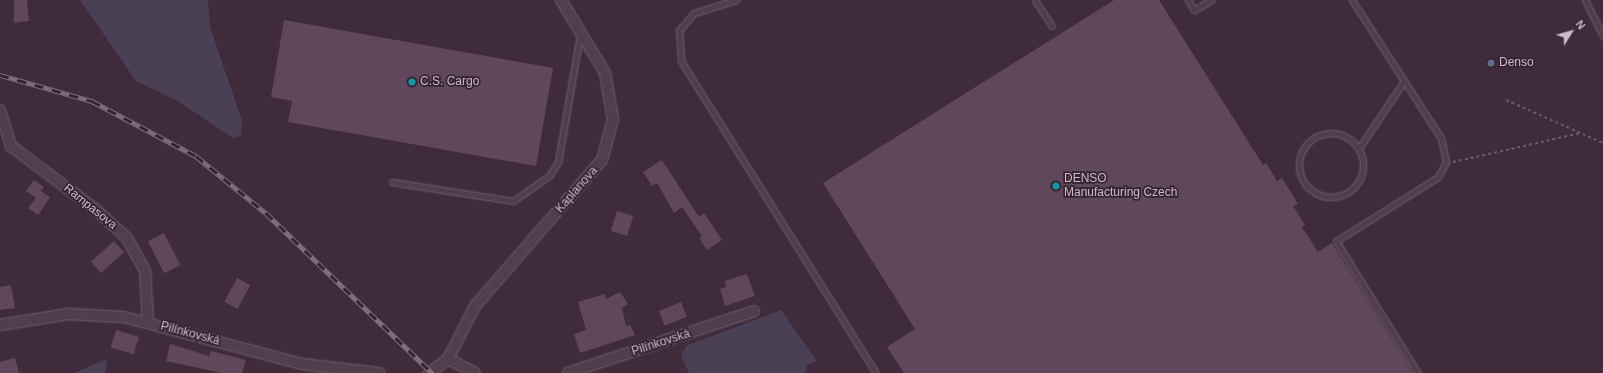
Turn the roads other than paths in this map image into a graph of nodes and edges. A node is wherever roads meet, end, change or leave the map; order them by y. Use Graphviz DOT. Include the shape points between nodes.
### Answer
graph roads {
  1 [pos="561,0"];
  2 [pos="736,0"];
  3 [pos="1035,0"];
  4 [pos="1188,0"];
  5 [pos="1211,0"];
  6 [pos="1352,0"];
  7 [pos="1585,0"];
  8 [pos="1052,26"];
  9 [pos="581,32"];
  10 [pos="1603,36"];
  11 [pos="1404,81"];
  12 [pos="0,110"];
  13 [pos="1358,148"];
  14 [pos="392,182"];
  15 [pos="754,311"];
  16 [pos="148,322"];
  17 [pos="0,325"];
  18 [pos="448,358"];
  19 [pos="379,373"];
  20 [pos="429,373"];
  21 [pos="475,373"];
  22 [pos="568,373"];
  23 [pos="876,373"];
  24 [pos="1418,373"];
  1 -- 9 [label="street, Kaplanova"];
  2 -- 23 [label="lane" via="694,13 679,30 681,61"];
  3 -- 8 [label="lane"];
  4 -- 5 [label="lane" via="1194,10"];
  6 -- 11 [label="lane"];
  7 -- 10 [label="lane"];
  9 -- 14 [label="lane" via="558,162 549,176 513,201"];
  9 -- 18 [label="street, Kaplanova" via="605,72 613,119 602,160 475,306"];
  11 -- 13 [label="lane"];
  11 -- 24 [label="lane" via="1441,138 1446,162 1438,177 1336,241"];
  12 -- 16 [label="street, Rampasova" via="11,146 95,209 127,238 144,271"];
  13 -- 13 [label="lane" via="1340,134 1325,133 1310,140 1299,160 1304,183 1323,197 1346,194 1357,184 1363,170"];
  15 -- 22 [label="street, Pilínkovská"];
  16 -- 17 [label="street, Pilínkovská" via="124,317 68,314"];
  16 -- 19 [label="street, Pilínkovská" via="302,364"];
  18 -- 20 [label="street"];
  18 -- 21 [label="street"];
}
